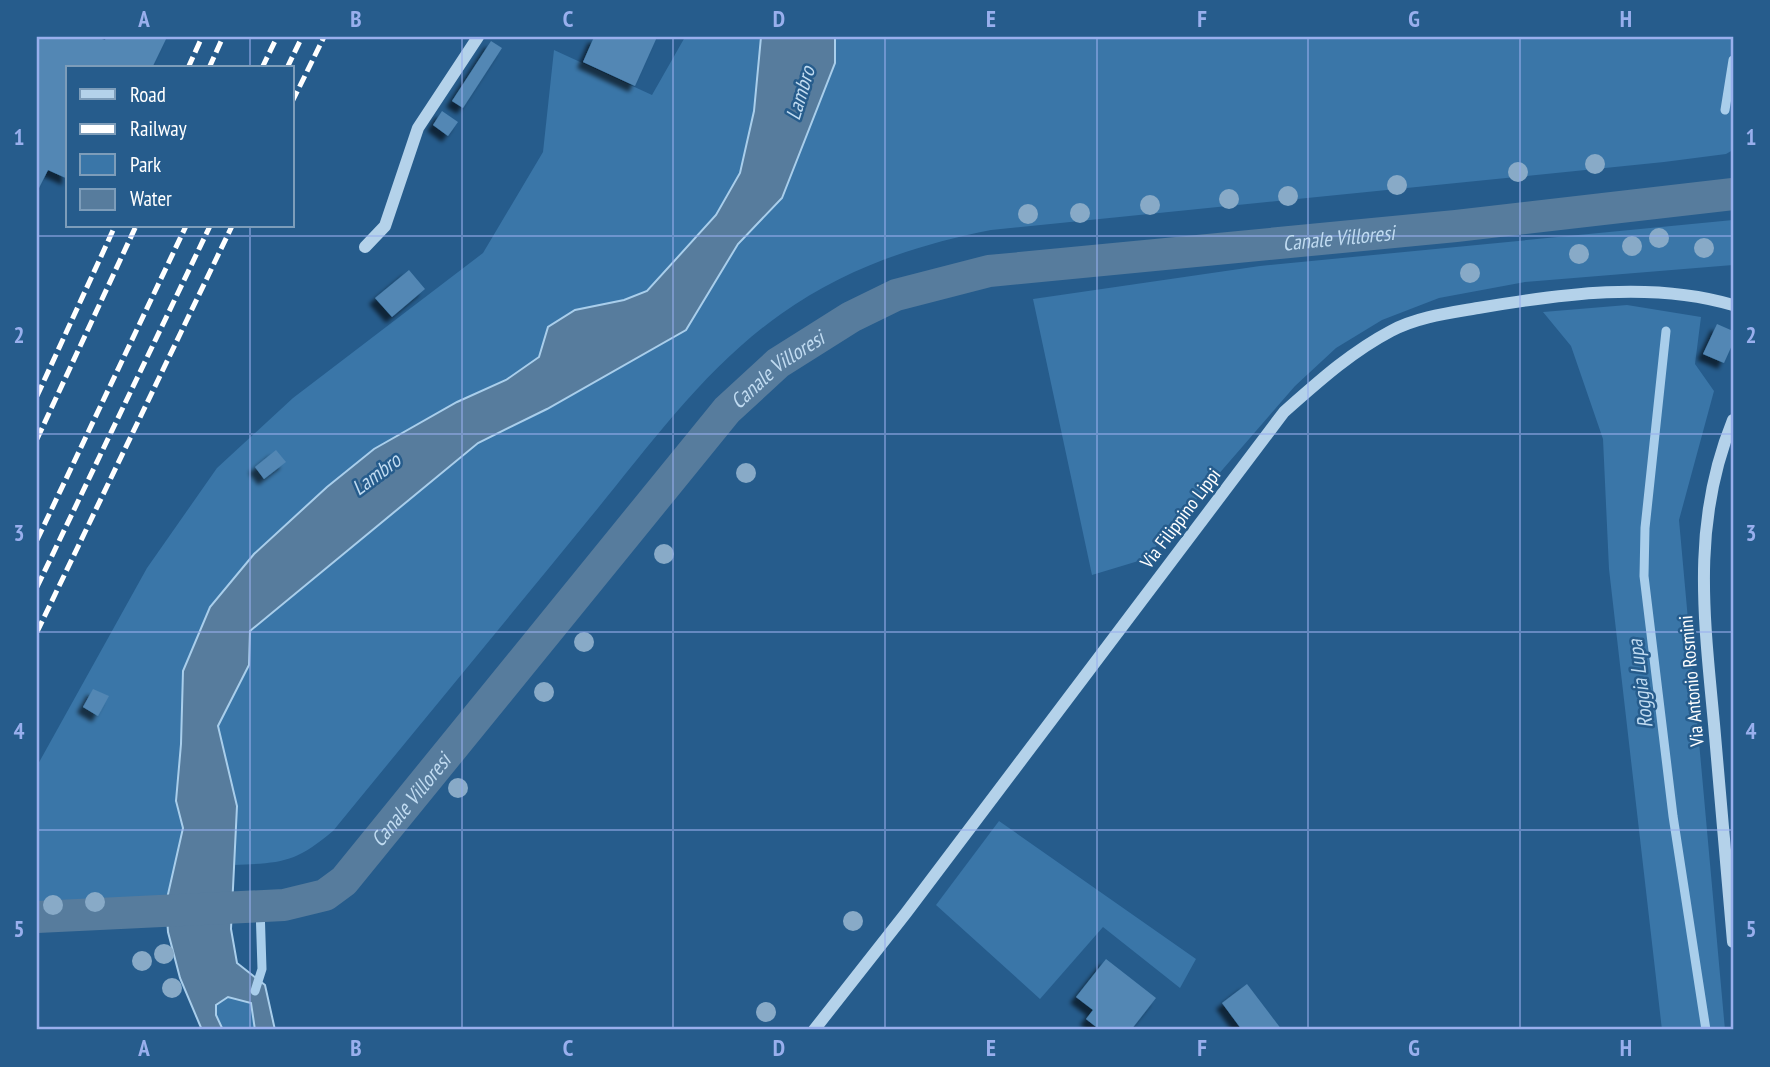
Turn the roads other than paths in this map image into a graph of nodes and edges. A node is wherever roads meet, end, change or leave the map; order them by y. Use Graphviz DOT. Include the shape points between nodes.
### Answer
graph roads {
  1 [pos="478,37"];
  2 [pos="365,247"];
  3 [pos="1733,305"];
  4 [pos="1733,420"];
  5 [pos="1733,942"];
  6 [pos="814,1030"];
  1 -- 2 [label="street" via="418,128 385,226"];
  3 -- 6 [label="street, Via Filippino Lippi" via="1653,293 1525,300 1436,315 1392,330 1333,368 1284,412"];
  4 -- 5 [label="street, Via Antonio Rosmini" via="1712,481 1703,543 1703,611"];
}
